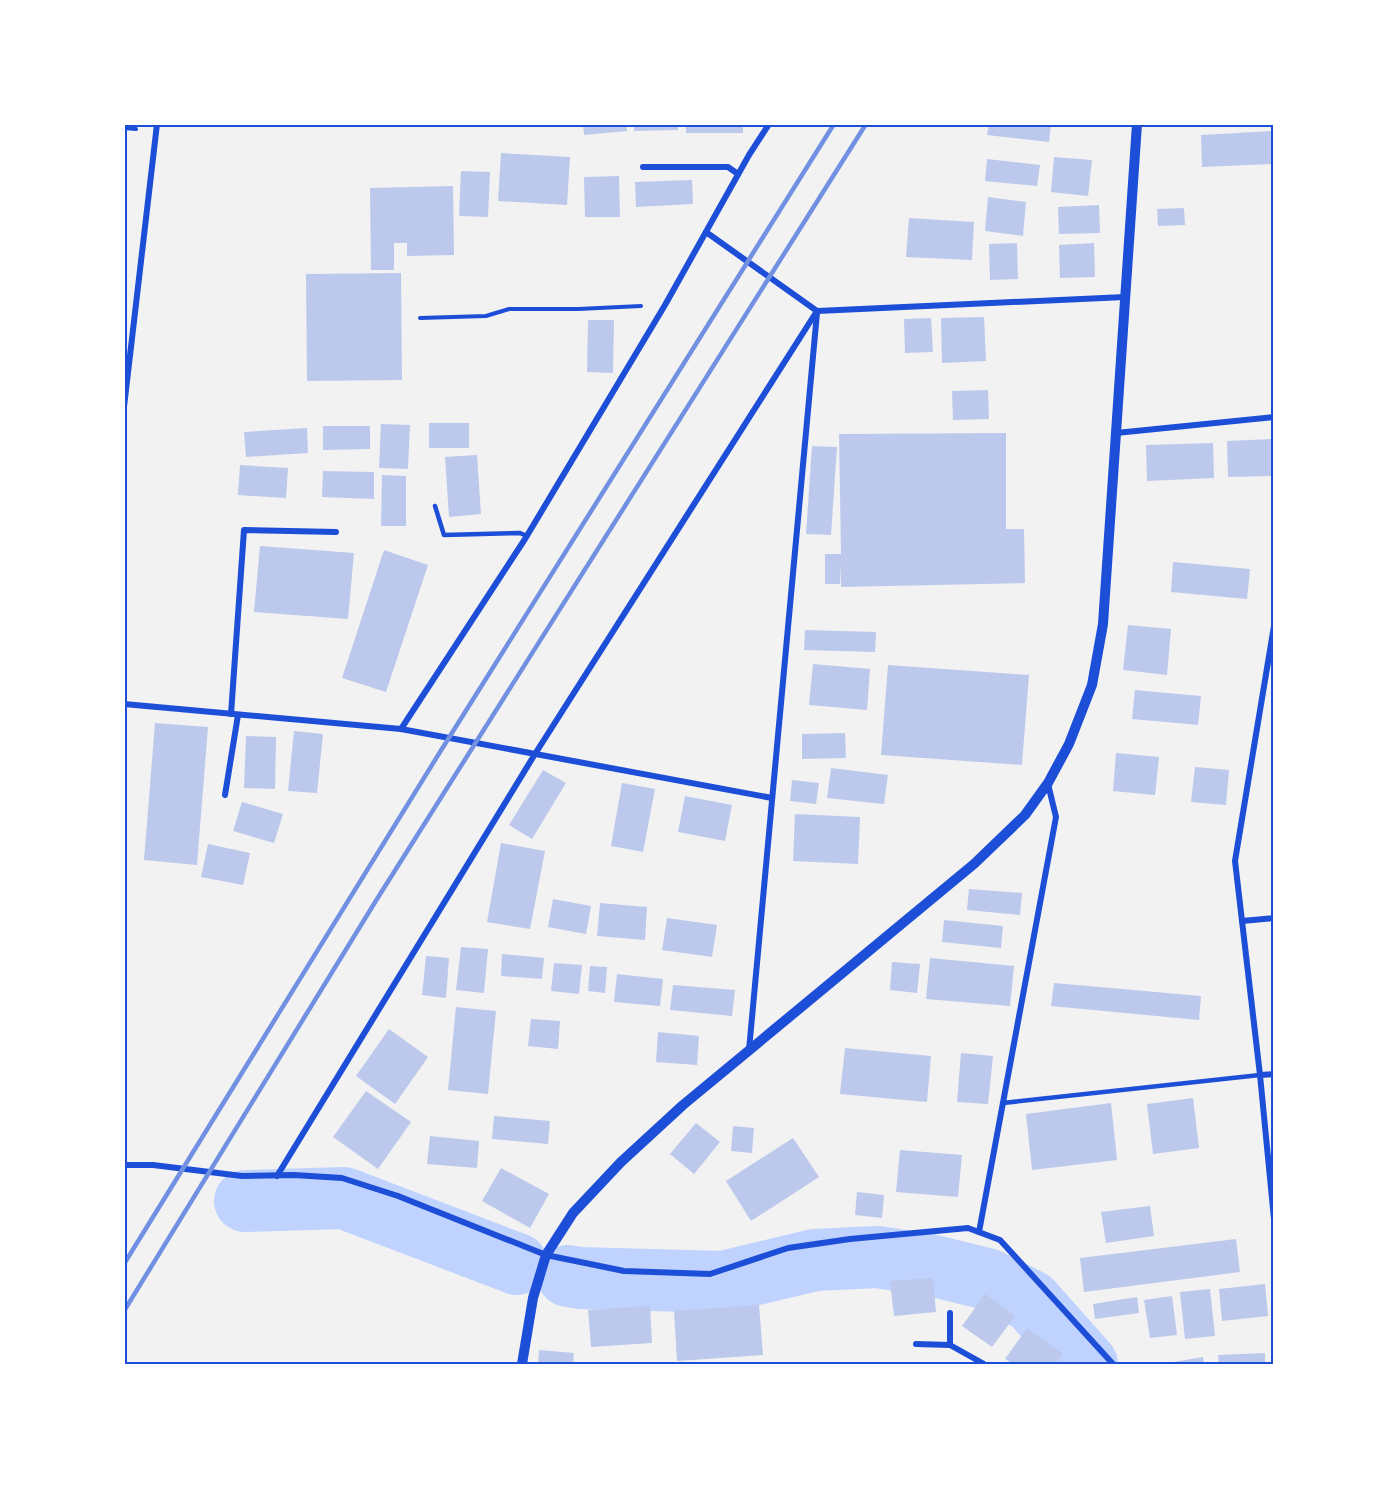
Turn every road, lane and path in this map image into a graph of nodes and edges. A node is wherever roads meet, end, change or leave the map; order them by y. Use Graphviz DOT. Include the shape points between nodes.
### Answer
graph roads {
  1 [pos="157,124"];
  2 [pos="769,124"];
  3 [pos="1137,124"];
  4 [pos="643,167"];
  5 [pos="738,174"];
  6 [pos="706,232"];
  7 [pos="1125,297"];
  8 [pos="665,305"];
  9 [pos="818,310"];
  10 [pos="420,318"];
  11 [pos="124,407"];
  12 [pos="1274,417"];
  13 [pos="1116,433"];
  14 [pos="435,507"];
  15 [pos="336,532"];
  16 [pos="527,536"];
  17 [pos="1274,626"];
  18 [pos="124,704"];
  19 [pos="234,714"];
  20 [pos="401,729"];
  21 [pos="535,754"];
  22 [pos="1048,783"];
  23 [pos="225,795"];
  24 [pos="772,798"];
  25 [pos="1274,918"];
  26 [pos="1242,921"];
  27 [pos="749,1050"];
  28 [pos="1274,1074"];
  29 [pos="1260,1075"];
  30 [pos="1003,1103"];
  31 [pos="124,1164"];
  32 [pos="277,1176"];
  33 [pos="1274,1219"];
  34 [pos="979,1232"];
  35 [pos="546,1255"];
  36 [pos="950,1313"];
  37 [pos="916,1344"];
  38 [pos="950,1345"];
  39 [pos="522,1365"];
  40 [pos="984,1365"];
  41 [pos="1113,1365"];
  1 -- 11 [label="street"];
  2 -- 5 [label="street"];
  3 -- 7 [label="street"];
  4 -- 5 [label="street" via="728,167"];
  5 -- 6 [label="street"];
  6 -- 8 [label="street"];
  6 -- 9 [label="street"];
  7 -- 9 [label="street"];
  7 -- 13 [label="street"];
  8 -- 10 [label="path" via="509,309 486,316"];
  8 -- 16 [label="street"];
  9 -- 21 [label="street"];
  9 -- 24 [label="street"];
  12 -- 13 [label="street"];
  13 -- 22 [label="street" via="1103,624 1092,685 1069,744"];
  14 -- 16 [label="lane" via="444,535"];
  15 -- 19 [label="street" via="244,530"];
  16 -- 20 [label="street"];
  17 -- 26 [label="street" via="1235,861"];
  18 -- 19 [label="street"];
  19 -- 20 [label="street"];
  19 -- 23 [label="street"];
  20 -- 21 [label="street"];
  21 -- 24 [label="street"];
  21 -- 32 [label="street"];
  22 -- 27 [label="street" via="1025,815 974,864"];
  22 -- 30 [label="street" via="1056,818"];
  24 -- 27 [label="street"];
  25 -- 26 [label="street"];
  26 -- 29 [label="street"];
  27 -- 35 [label="street" via="621,1162 573,1213"];
  28 -- 29 [label="street"];
  29 -- 30 [label="lane"];
  29 -- 33 [label="street"];
  30 -- 34 [label="street"];
  31 -- 32 [label="street"];
  32 -- 35 [label="street" via="342,1178"];
  34 -- 35 [label="street" via="968,1228 788,1248 710,1274 624,1271"];
  34 -- 41 [label="street" via="1000,1240"];
  35 -- 39 [label="street" via="533,1298"];
  36 -- 38 [label="street"];
  37 -- 38 [label="street"];
  38 -- 40 [label="street"];
}
